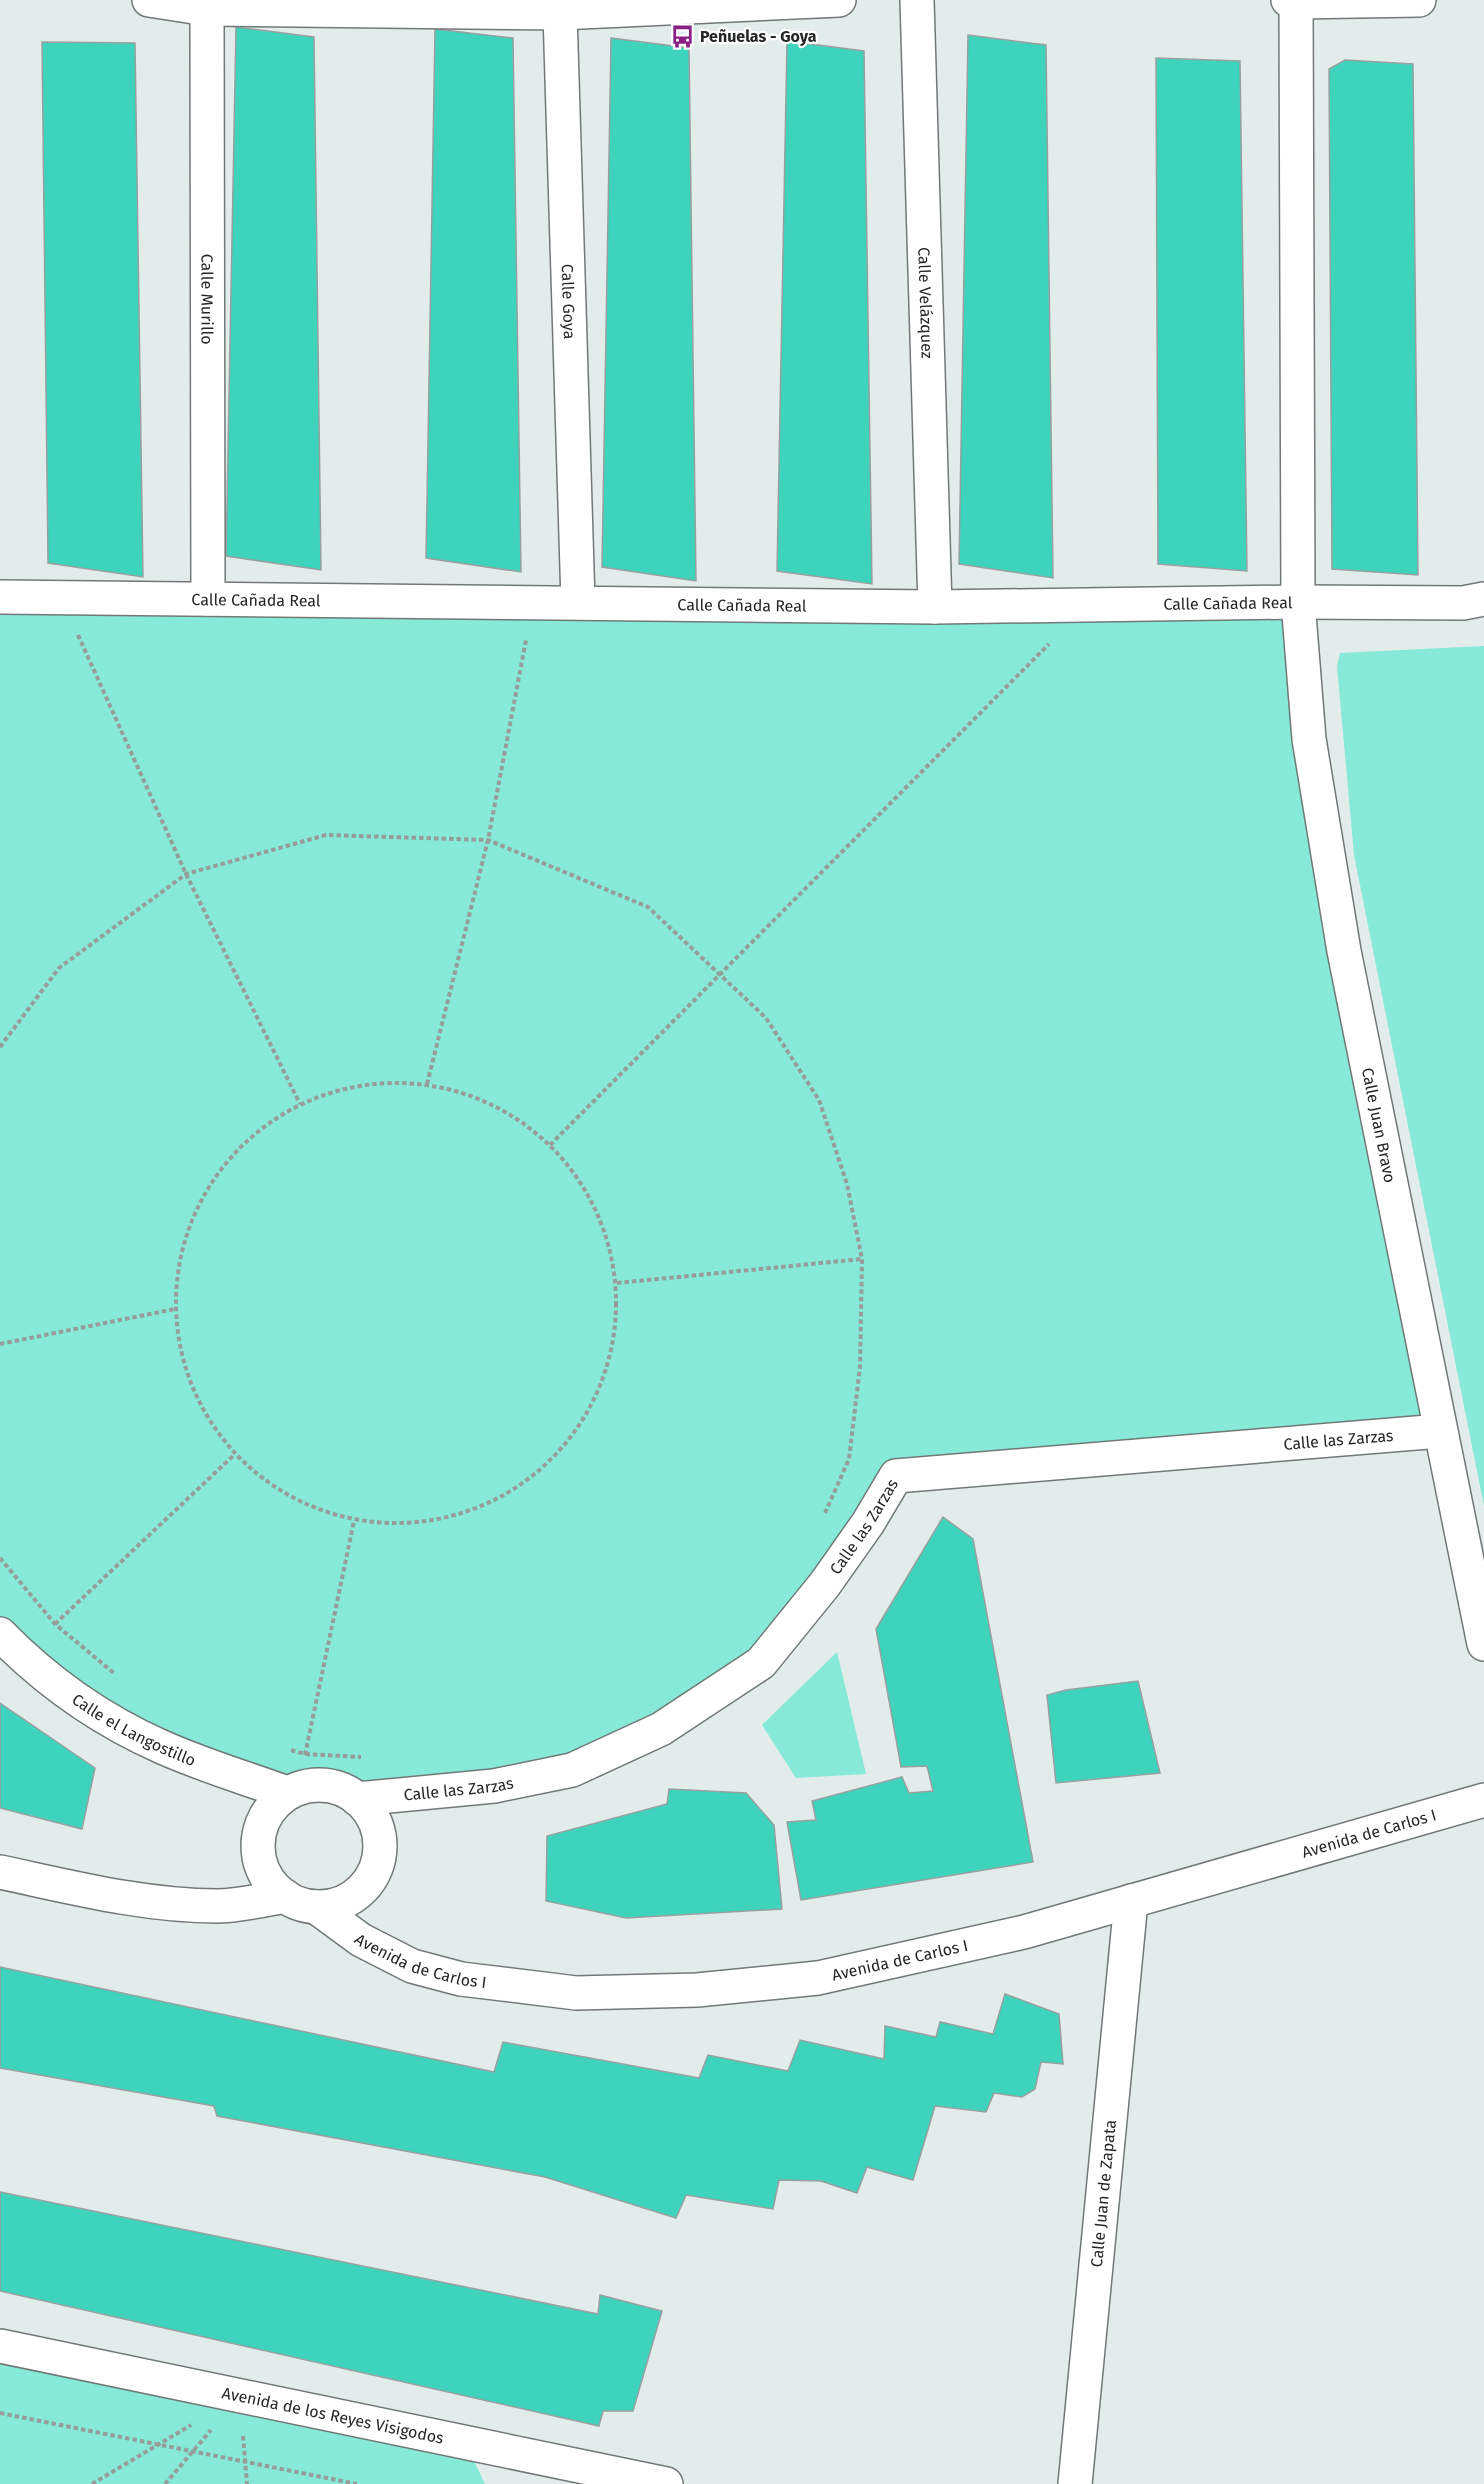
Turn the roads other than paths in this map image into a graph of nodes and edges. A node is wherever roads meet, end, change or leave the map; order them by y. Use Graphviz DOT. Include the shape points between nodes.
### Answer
graph roads {
  1 [pos="149,0"];
  2 [pos="839,0"];
  3 [pos="917,0"];
  4 [pos="1419,0"];
  5 [pos="1292,1"];
  6 [pos="205,5"];
  7 [pos="559,7"];
  8 [pos="0,597"];
  9 [pos="208,599"];
  10 [pos="1484,599"];
  11 [pos="578,602"];
  12 [pos="1298,602"];
  13 [pos="935,607"];
  14 [pos="1440,1431"];
  15 [pos="0,1634"];
  16 [pos="1484,1644"];
  17 [pos="293,1791"];
  18 [pos="357,1799"];
  19 [pos="1484,1800"];
  20 [pos="0,1872"];
  21 [pos="285,1896"];
  22 [pos="1131,1901"];
  23 [pos="316,1907"];
  24 [pos="0,2346"];
  25 [pos="666,2484"];
  26 [pos="1075,2484"];
  1 -- 6 [label="street"];
  2 -- 7 [label="street"];
  3 -- 13 [label="street, Calle Velázquez"];
  4 -- 5 [label="street"];
  5 -- 12 [label="street, Calle Juan Bravo"];
  6 -- 7 [label="street"];
  6 -- 9 [label="street, Calle Murillo"];
  7 -- 11 [label="street, Calle Goya"];
  8 -- 9 [label="street, Calle Cañada Real"];
  9 -- 11 [label="street, Calle Cañada Real"];
  10 -- 12 [label="street, Calle Cañada Real" via="1463,603"];
  11 -- 13 [label="street, Calle Cañada Real"];
  12 -- 13 [label="street, Calle Cañada Real"];
  12 -- 14 [label="street, Calle Juan Bravo" via="1309,739 1321,822"];
  14 -- 16 [label="street, Calle Juan Bravo"];
  14 -- 18 [label="street, Calle las Zarzas" via="896,1476 825,1584 761,1663 661,1729 572,1770 494,1786"];
  15 -- 17 [label="street, Calle el Langostillo" via="23,1658 87,1708 162,1747"];
  17 -- 18 [label="street" via="330,1786"];
  17 -- 21 [label="street" via="272,1807 261,1824 257,1844 269,1883"];
  18 -- 23 [label="street" via="370,1812 377,1830 380,1849 376,1867 352,1897 335,1905"];
  19 -- 22 [label="street, Avenida de Carlos I"];
  20 -- 21 [label="street" via="167,1903 219,1906"];
  21 -- 23 [label="street"];
  22 -- 23 [label="street, Avenida de Carlos I" via="1023,1932 818,1978 697,1990 576,1994 461,1979 412,1966 361,1940"];
  22 -- 26 [label="street, Calle Juan de Zapata"];
  24 -- 25 [label="street, Avenida de los Reyes Visigodos"];
}
